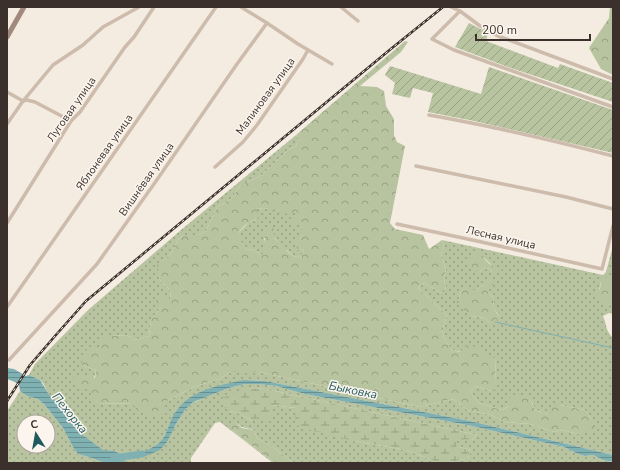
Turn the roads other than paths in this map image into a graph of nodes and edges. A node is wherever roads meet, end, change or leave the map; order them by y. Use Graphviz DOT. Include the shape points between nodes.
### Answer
graph roads {
  1 [pos="24,7"];
  2 [pos="139,7"];
  3 [pos="154,7"];
  4 [pos="216,7"];
  5 [pos="341,7"];
  6 [pos="451,7"];
  7 [pos="244,8"];
  8 [pos="460,11"];
  9 [pos="358,21"];
  10 [pos="267,23"];
  11 [pos="7,37"];
  12 [pos="308,50"];
  13 [pos="332,64"];
  14 [pos="613,79"];
  15 [pos="7,92"];
  16 [pos="23,101"];
  17 [pos="613,107"];
  18 [pos="429,115"];
  19 [pos="71,120"];
  20 [pos="7,124"];
  21 [pos="613,156"];
  22 [pos="416,166"];
  23 [pos="215,167"];
  24 [pos="613,209"];
  25 [pos="7,223"];
  26 [pos="397,224"];
  27 [pos="613,226"];
  28 [pos="7,307"];
  29 [pos="9,360"];
  1 -- 11 [label="street"];
  2 -- 16 [label="street" via="103,28 83,45 53,64"];
  3 -- 19 [label="street, Луговая улица" via="80,112"];
  4 -- 28 [label="street, Яблоневая улица"];
  5 -- 9 [label="street"];
  6 -- 8 [label="street"];
  7 -- 10 [label="street"];
  8 -- 14 [label="street" via="498,36"];
  8 -- 17 [label="street" via="432,39 454,50"];
  10 -- 12 [label="street"];
  10 -- 29 [label="street, Вишнёвая улица" via="97,264"];
  12 -- 13 [label="street"];
  12 -- 23 [label="street, Малиновая улица" via="257,125 243,142"];
  15 -- 16 [label="street"];
  16 -- 19 [label="street" via="35,102"];
  16 -- 20 [label="street"];
  18 -- 21 [label="street"];
  19 -- 25 [label="street, Луговая улица"];
  22 -- 24 [label="street"];
  26 -- 27 [label="street, Лесная улица" via="602,269"];
}
